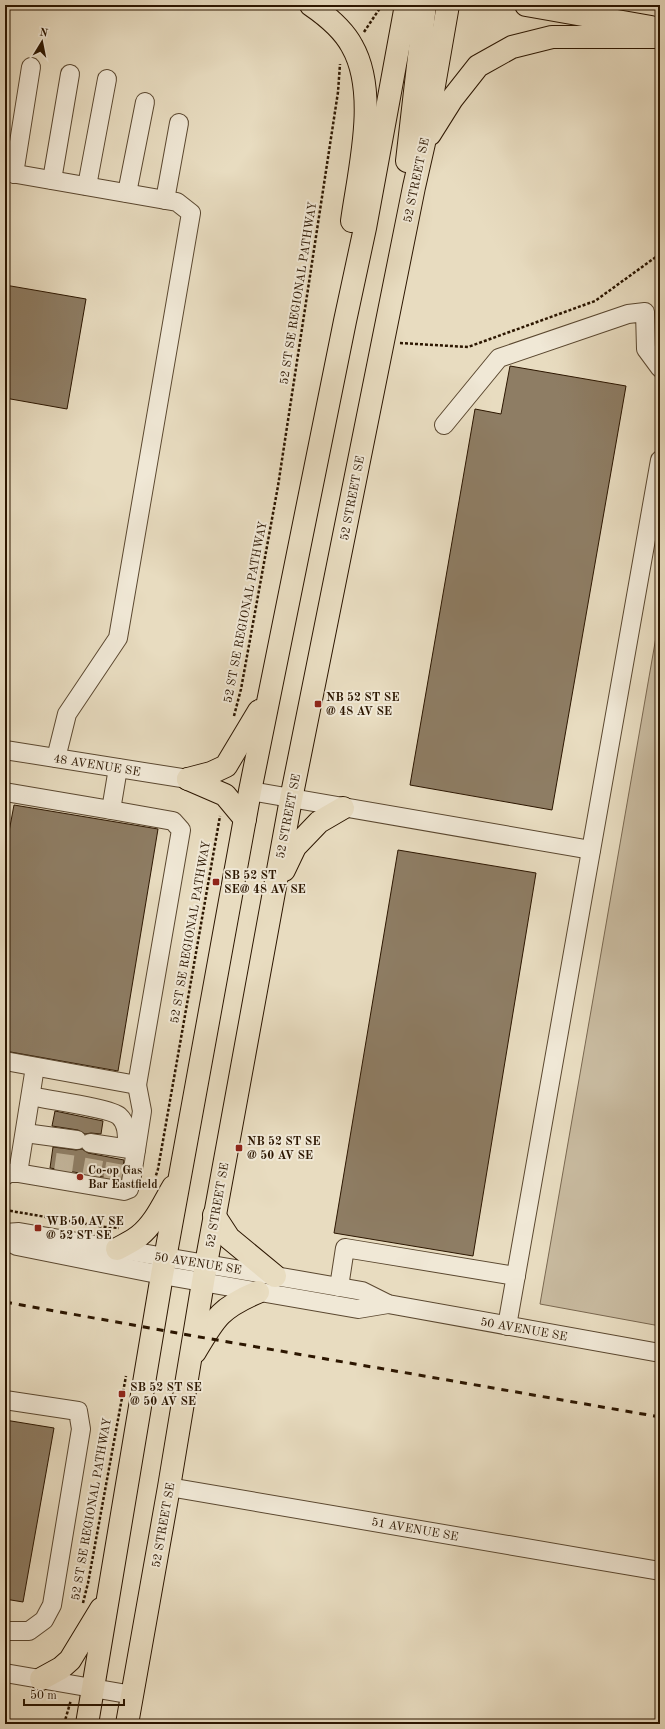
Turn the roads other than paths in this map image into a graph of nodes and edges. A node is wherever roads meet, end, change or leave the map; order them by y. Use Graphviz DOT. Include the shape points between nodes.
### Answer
graph roads {
  1 [pos="311,5"];
  2 [pos="406,5"];
  3 [pos="425,5"];
  4 [pos="448,5"];
  5 [pos="526,5"];
  6 [pos="660,28"];
  7 [pos="660,37"];
  8 [pos="31,67"];
  9 [pos="70,74"];
  10 [pos="107,79"];
  11 [pos="145,102"];
  12 [pos="179,124"];
  13 [pos="424,144"];
  14 [pos="9,173"];
  15 [pos="52,180"];
  16 [pos="87,186"];
  17 [pos="414,187"];
  18 [pos="127,193"];
  19 [pos="165,200"];
  20 [pos="344,321"];
  21 [pos="660,368"];
  22 [pos="444,425"];
  23 [pos="660,460"];
  24 [pos="268,694"];
  25 [pos="5,750"];
  26 [pos="56,758"];
  27 [pos="118,768"];
  28 [pos="188,780"];
  29 [pos="250,791"];
  30 [pos="5,792"];
  31 [pos="291,799"];
  32 [pos="342,808"];
  33 [pos="111,810"];
  34 [pos="245,818"];
  35 [pos="591,850"];
  36 [pos="274,891"];
  37 [pos="5,1061"];
  38 [pos="35,1067"];
  39 [pos="137,1085"];
  40 [pos="31,1096"];
  41 [pos="25,1133"];
  42 [pos="124,1151"];
  43 [pos="181,1172"];
  44 [pos="8,1174"];
  45 [pos="214,1215"];
  46 [pos="5,1233"];
  47 [pos="5,1240"];
  48 [pos="117,1249"];
  49 [pos="164,1266"];
  50 [pos="204,1273"];
  51 [pos="275,1276"];
  52 [pos="516,1276"];
  53 [pos="339,1287"];
  54 [pos="258,1292"];
  55 [pos="388,1304"];
  56 [pos="507,1326"];
  57 [pos="660,1354"];
  58 [pos="190,1360"];
  59 [pos="5,1400"];
  60 [pos="169,1487"];
  61 [pos="660,1571"];
  62 [pos="106,1601"];
  63 [pos="5,1632"];
  64 [pos="5,1673"];
  65 [pos="41,1679"];
  66 [pos="83,1687"];
  67 [pos="132,1695"];
  68 [pos="87,1724"];
  69 [pos="128,1724"];
  1 -- 20 [label="main road" via="328,17 352,45 366,89 364,136 346,267"];
  2 -- 20 [label="main road" via="365,228"];
  3 -- 17 [label="main road" via="407,166"];
  4 -- 13 [label="main road, 52 STREET SE"];
  5 -- 6 [label="main road"];
  7 -- 13 [label="main road" via="552,37 512,47 478,66 452,99"];
  8 -- 14 [label="street"];
  9 -- 15 [label="street"];
  10 -- 16 [label="street"];
  11 -- 18 [label="street"];
  12 -- 19 [label="street"];
  13 -- 17 [label="main road, 52 STREET SE"];
  14 -- 15 [label="street"];
  15 -- 16 [label="street"];
  16 -- 18 [label="street"];
  17 -- 31 [label="main road, 52 STREET SE"];
  18 -- 19 [label="street"];
  19 -- 26 [label="street" via="177,202 191,213 118,638 67,714"];
  20 -- 24 [label="main road"];
  21 -- 22 [label="street" via="646,349 645,312 628,314 500,358"];
  23 -- 35 [label="street"];
  24 -- 28 [label="main road" via="226,766"];
  24 -- 29 [label="main road"];
  25 -- 26 [label="street, 48 AVENUE SE"];
  26 -- 27 [label="street, 48 AVENUE SE"];
  27 -- 28 [label="street, 48 AVENUE SE"];
  27 -- 33 [label="street"];
  28 -- 34 [label="main road" via="225,795"];
  29 -- 31 [label="street"];
  29 -- 34 [label="main road"];
  30 -- 33 [label="street"];
  31 -- 32 [label="street"];
  31 -- 36 [label="main road, 52 STREET SE"];
  32 -- 35 [label="street"];
  32 -- 36 [label="main road" via="319,822 295,847"];
  33 -- 39 [label="street" via="173,821 181,830"];
  34 -- 43 [label="main road"];
  35 -- 52 [label="street"];
  36 -- 45 [label="main road, 52 STREET SE"];
  37 -- 38 [label="street"];
  38 -- 39 [label="street"];
  38 -- 40 [label="street"];
  39 -- 42 [label="street" via="142,1111"];
  40 -- 41 [label="street"];
  40 -- 42 [label="street" via="118,1115 125,1124"];
  41 -- 42 [label="street"];
  41 -- 44 [label="street"];
  42 -- 44 [label="street" via="131,1182 129,1189 124,1191 112,1185 62,1176"];
  43 -- 48 [label="main road" via="153,1221 138,1237"];
  43 -- 49 [label="main road"];
  45 -- 50 [label="main road, 52 STREET SE"];
  45 -- 51 [label="main road" via="229,1238"];
  46 -- 48 [label="street, 50 AVENUE SE" via="19,1232"];
  47 -- 49 [label="street, 50 AVENUE SE" via="17,1246"];
  48 -- 49 [label="street, 50 AVENUE SE"];
  49 -- 50 [label="street, 50 AVENUE SE"];
  49 -- 62 [label="main road"];
  50 -- 51 [label="street, 50 AVENUE SE"];
  50 -- 54 [label="street, 50 AVENUE SE"];
  50 -- 58 [label="main road, 52 STREET SE"];
  51 -- 53 [label="street, 50 AVENUE SE"];
  52 -- 53 [label="street" via="345,1248"];
  52 -- 56 [label="street"];
  53 -- 55 [label="street, 50 AVENUE SE" via="362,1292"];
  54 -- 55 [label="street, 50 AVENUE SE" via="358,1310"];
  54 -- 58 [label="main road" via="232,1304 216,1318"];
  55 -- 56 [label="street, 50 AVENUE SE"];
  56 -- 57 [label="street, 50 AVENUE SE"];
  58 -- 60 [label="main road, 52 STREET SE"];
  59 -- 63 [label="street" via="78,1412 81,1429 52,1605 44,1620 29,1630"];
  60 -- 61 [label="street, 51 AVENUE SE"];
  60 -- 67 [label="main road, 52 STREET SE"];
  62 -- 65 [label="main road" via="70,1660"];
  62 -- 66 [label="main road"];
  64 -- 65 [label="street"];
  65 -- 66 [label="street"];
  66 -- 67 [label="street"];
  66 -- 68 [label="main road"];
  67 -- 69 [label="main road, 52 STREET SE"];
}
